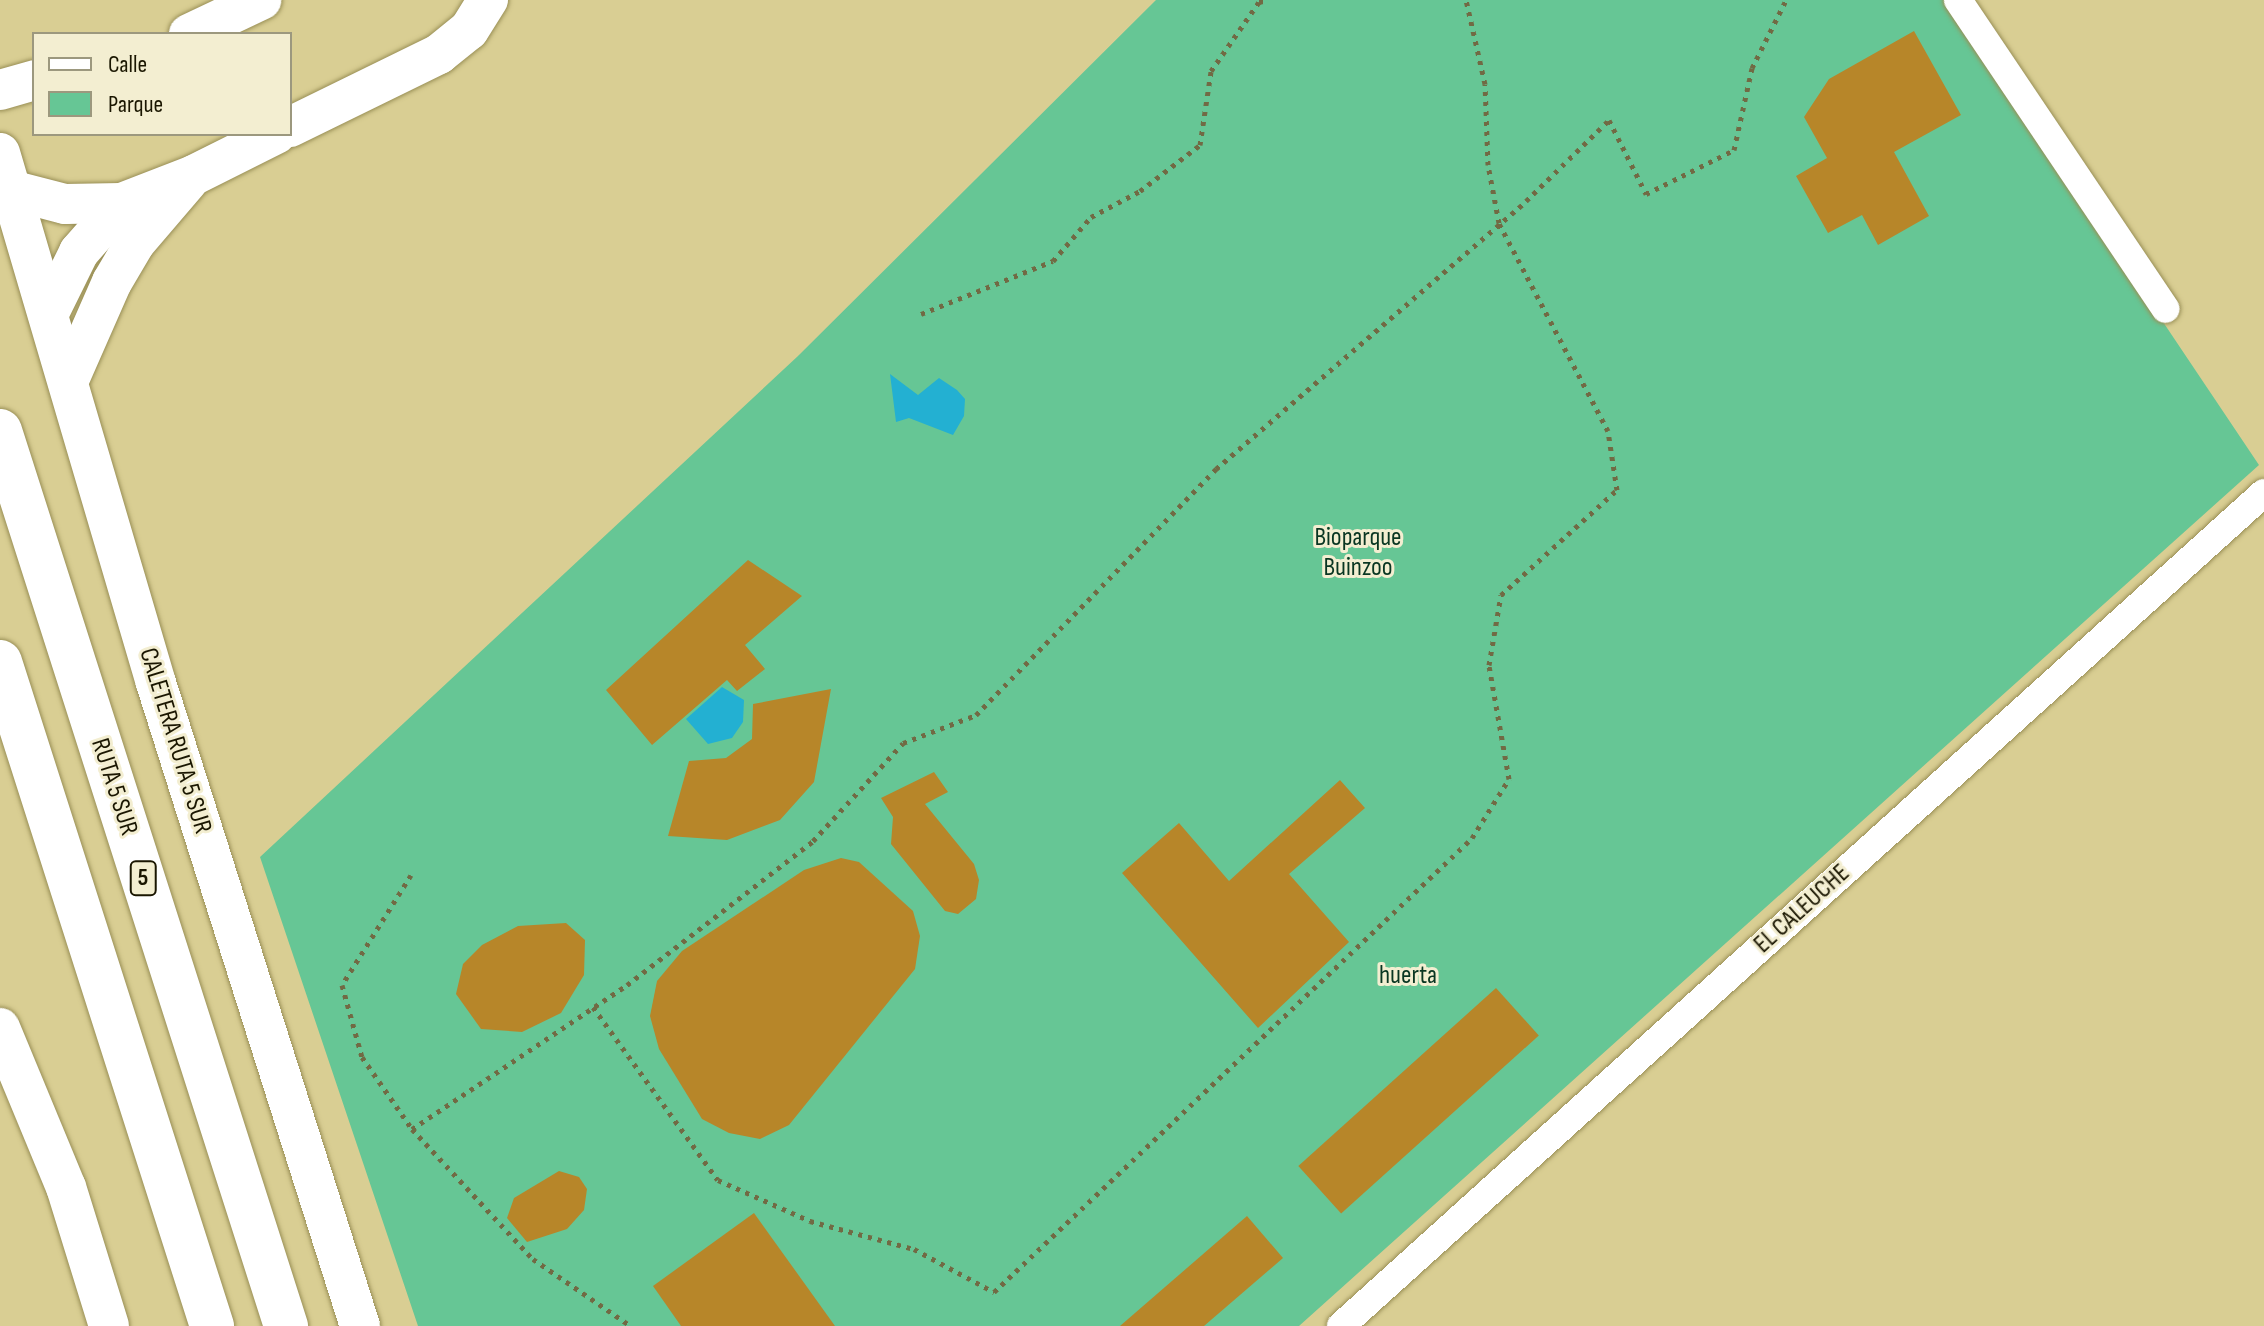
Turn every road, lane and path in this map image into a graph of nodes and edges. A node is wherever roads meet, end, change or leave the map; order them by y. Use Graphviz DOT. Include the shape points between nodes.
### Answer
graph roads {
  1 [pos="261,0"];
  2 [pos="488,0"];
  3 [pos="1267,0"];
  4 [pos="1466,0"];
  5 [pos="1786,0"];
  6 [pos="1958,0"];
  7 [pos="193,32"];
  8 [pos="32,81"];
  9 [pos="0,90"];
  10 [pos="292,126"];
  11 [pos="272,136"];
  12 [pos="6,171"];
  13 [pos="194,175"];
  14 [pos="122,203"];
  15 [pos="1499,223"];
  16 [pos="2166,309"];
  17 [pos="49,313"];
  18 [pos="921,314"];
  19 [pos="68,382"];
  20 [pos="0,431"];
  21 [pos="2264,493"];
  22 [pos="0,662"];
  23 [pos="411,875"];
  24 [pos="593,1007"];
  25 [pos="0,1028"];
  26 [pos="412,1129"];
  27 [pos="109,1326"];
  28 [pos="212,1326"];
  29 [pos="286,1326"];
  30 [pos="360,1326"];
  31 [pos="631,1326"];
  32 [pos="1341,1326"];
  1 -- 7 [label="main road"];
  2 -- 10 [label="main road" via="469,30 439,54"];
  3 -- 18 [label="path" via="1259,2 1211,71 1200,145 1140,191 1091,217 1053,261"];
  4 -- 15 [label="path" via="1485,84 1488,165"];
  5 -- 15 [label="path" via="1752,68 1734,150 1646,194 1609,120"];
  6 -- 16 [label="street"];
  8 -- 9 [label="main road"];
  11 -- 13 [label="main road"];
  12 -- 14 [label="main road" via="65,204"];
  12 -- 17 [label="main road, CALETERA RUTA 5 SUR"];
  13 -- 14 [label="main road"];
  13 -- 19 [label="main road" via="135,243"];
  14 -- 17 [label="main road" via="79,252"];
  15 -- 24 [label="path" via="1216,469 976,715 903,743 813,841"];
  15 -- 24 [label="path" via="1608,431 1617,490 1501,595 1489,665 1509,779 1472,838 994,1292 914,1249 810,1221 718,1180"];
  17 -- 19 [label="main road, CALETERA RUTA 5 SUR"];
  19 -- 30 [label="main road, CALETERA RUTA 5 SUR" via="156,683"];
  20 -- 29 [label="highway, RUTA 5 SUR / 5"];
  21 -- 32 [label="street, EL CALEUCHE"];
  22 -- 28 [label="highway"];
  23 -- 26 [label="path" via="342,985 362,1057"];
  24 -- 26 [label="path"];
  25 -- 27 [label="main road" via="61,1175"];
  26 -- 31 [label="path" via="533,1259"];
}
